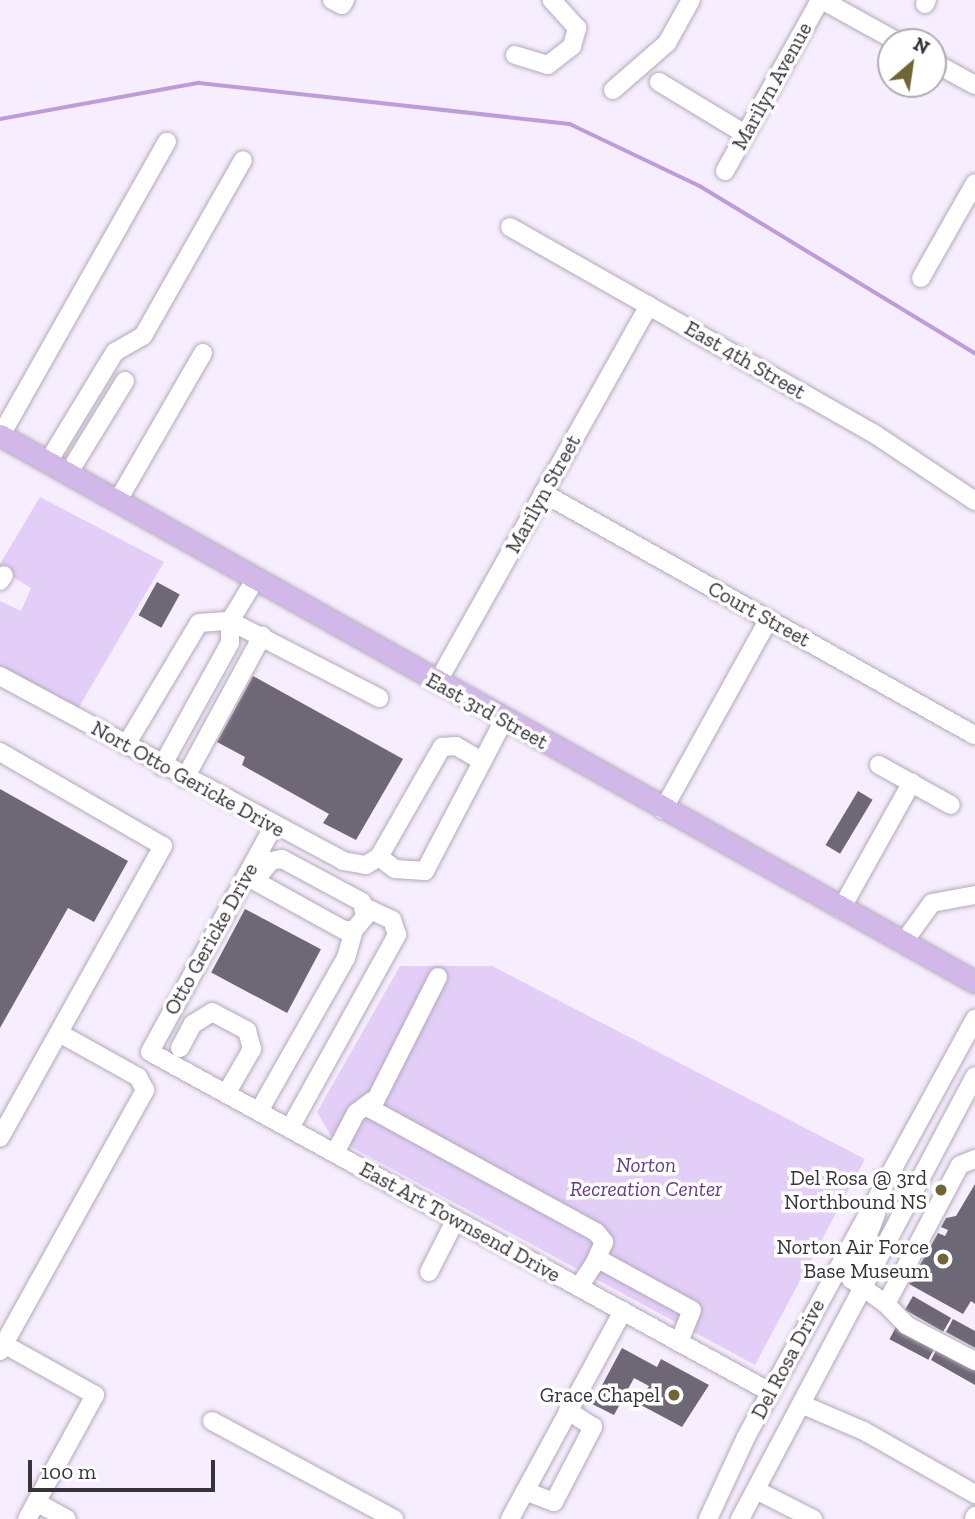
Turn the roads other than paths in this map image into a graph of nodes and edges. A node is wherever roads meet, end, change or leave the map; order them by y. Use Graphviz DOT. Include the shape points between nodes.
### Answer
graph roads {
  1 [pos="332,0"];
  2 [pos="345,0"];
  3 [pos="552,0"];
  4 [pos="691,0"];
  5 [pos="821,0"];
  6 [pos="877,31"];
  7 [pos="515,55"];
  8 [pos="947,70"];
  9 [pos="659,82"];
  10 [pos="975,85"];
  11 [pos="613,90"];
  12 [pos="746,134"];
  13 [pos="167,142"];
  14 [pos="243,160"];
  15 [pos="725,171"];
  16 [pos="975,183"];
  17 [pos="509,227"];
  18 [pos="921,278"];
  19 [pos="649,305"];
  20 [pos="203,353"];
  21 [pos="125,381"];
  22 [pos="0,435"];
  23 [pos="48,463"];
  24 [pos="68,474"];
  25 [pos="543,493"];
  26 [pos="975,501"];
  27 [pos="117,502"];
  28 [pos="255,580"];
  29 [pos="769,619"];
  30 [pos="230,621"];
  31 [pos="262,636"];
  32 [pos="0,676"];
  33 [pos="437,683"];
  34 [pos="379,698"];
  35 [pos="504,720"];
  36 [pos="975,734"];
  37 [pos="126,746"];
  38 [pos="0,752"];
  39 [pos="482,761"];
  40 [pos="879,765"];
  41 [pos="162,766"];
  42 [pos="185,778"];
  43 [pos="912,782"];
  44 [pos="951,805"];
  45 [pos="663,810"];
  46 [pos="273,827"];
  47 [pos="379,857"];
  48 [pos="250,878"];
  49 [pos="975,895"];
  50 [pos="366,908"];
  51 [pos="841,909"];
  52 [pos="354,930"];
  53 [pos="903,943"];
  54 [pos="438,977"];
  55 [pos="975,982"];
  56 [pos="184,990"];
  57 [pos="207,1014"];
  58 [pos="975,1019"];
  59 [pos="59,1033"];
  60 [pos="180,1048"];
  61 [pos="150,1052"];
  62 [pos="975,1076"];
  63 [pos="226,1094"];
  64 [pos="372,1101"];
  65 [pos="258,1111"];
  66 [pos="290,1128"];
  67 [pos="0,1138"];
  68 [pos="335,1153"];
  69 [pos="975,1159"];
  70 [pos="878,1194"];
  71 [pos="456,1219"];
  72 [pos="595,1262"];
  73 [pos="429,1272"];
  74 [pos="579,1287"];
  75 [pos="864,1292"];
  76 [pos="887,1304"];
  77 [pos="623,1311"];
  78 [pos="680,1342"];
  79 [pos="1,1346"];
  80 [pos="975,1361"];
  81 [pos="770,1392"];
  82 [pos="801,1404"];
  83 [pos="568,1411"];
  84 [pos="212,1421"];
  85 [pos="755,1490"];
  86 [pos="525,1491"];
  87 [pos="975,1494"];
  88 [pos="36,1502"];
  89 [pos="27,1519"];
  90 [pos="67,1519"];
  91 [pos="394,1519"];
  92 [pos="510,1519"];
  93 [pos="708,1519"];
  94 [pos="740,1519"];
  95 [pos="813,1519"];
  1 -- 2 [label="street" via="342,5"];
  3 -- 7 [label="street" via="577,29 572,46 548,65"];
  4 -- 11 [label="street" via="667,43"];
  5 -- 6 [label="street"];
  5 -- 12 [label="street, Marilyn Avenue"];
  8 -- 10 [label="street"];
  9 -- 12 [label="street"];
  12 -- 15 [label="street, Marilyn Avenue"];
  13 -- 22 [label="street"];
  14 -- 23 [label="street" via="143,336 115,352"];
  16 -- 18 [label="street"];
  17 -- 19 [label="street, East 4th Street"];
  19 -- 25 [label="street, Marilyn Street"];
  19 -- 26 [label="street, East 4th Street" via="873,433"];
  20 -- 27 [label="street"];
  21 -- 24 [label="street"];
  22 -- 23 [label="main road, East 3rd Street"];
  23 -- 24 [label="main road, East 3rd Street"];
  24 -- 27 [label="main road, East 3rd Street"];
  25 -- 29 [label="street, Court Street"];
  25 -- 33 [label="street, Marilyn Street"];
  27 -- 28 [label="main road, East 3rd Street"];
  28 -- 30 [label="street"];
  28 -- 33 [label="main road, East 3rd Street"];
  29 -- 36 [label="street, Court Street"];
  29 -- 45 [label="street"];
  30 -- 31 [label="street"];
  30 -- 37 [label="street" via="199,623"];
  30 -- 41 [label="street" via="230,643"];
  31 -- 34 [label="street"];
  31 -- 42 [label="street"];
  32 -- 37 [label="street, Nort Otto Gericke Drive"];
  33 -- 35 [label="main road, East 3rd Street"];
  35 -- 39 [label="street"];
  35 -- 45 [label="main road, East 3rd Street"];
  37 -- 41 [label="street, Nort Otto Gericke Drive"];
  38 -- 59 [label="street" via="163,846"];
  39 -- 47 [label="street" via="456,746 442,747"];
  39 -- 47 [label="street" via="425,871 395,869"];
  40 -- 43 [label="street"];
  41 -- 42 [label="street, Nort Otto Gericke Drive"];
  42 -- 46 [label="street, Nort Otto Gericke Drive"];
  43 -- 44 [label="street"];
  43 -- 51 [label="street"];
  45 -- 51 [label="main road, East 3rd Street"];
  46 -- 47 [label="street, Nort Otto Gericke Drive" via="343,861 366,865"];
  46 -- 48 [label="street, Otto Gericke Drive"];
  48 -- 50 [label="street" via="271,861 282,859"];
  48 -- 52 [label="street" via="344,930"];
  48 -- 56 [label="street, Otto Gericke Drive"];
  49 -- 53 [label="street" via="932,903"];
  50 -- 52 [label="street"];
  50 -- 66 [label="street" via="392,920 397,935"];
  51 -- 53 [label="main road, East 3rd Street"];
  52 -- 65 [label="street" via="346,958"];
  53 -- 55 [label="main road, East 3rd Street"];
  54 -- 64 [label="street"];
  56 -- 57 [label="street"];
  56 -- 61 [label="street, Otto Gericke Drive"];
  57 -- 60 [label="street" via="193,1024"];
  57 -- 63 [label="street" via="216,1013 252,1038 252,1049"];
  58 -- 70 [label="street, Del Rosa Drive"];
  59 -- 67 [label="street"];
  59 -- 79 [label="street" via="138,1077 145,1090"];
  61 -- 63 [label="street, East Art Townsend Drive"];
  62 -- 75 [label="street, Del Rosa Drive"];
  63 -- 65 [label="street, East Art Townsend Drive"];
  64 -- 68 [label="street" via="356,1113"];
  64 -- 72 [label="street" via="372,1111 596,1232 604,1242"];
  65 -- 66 [label="street, East Art Townsend Drive"];
  66 -- 68 [label="street, East Art Townsend Drive"];
  68 -- 71 [label="street, East Art Townsend Drive"];
  69 -- 76 [label="street" via="960,1165"];
  70 -- 75 [label="street" via="871,1231 851,1272 851,1279"];
  70 -- 81 [label="street, Del Rosa Drive"];
  71 -- 73 [label="street"];
  71 -- 74 [label="street, East Art Townsend Drive"];
  72 -- 74 [label="street"];
  72 -- 78 [label="street" via="602,1261 692,1310"];
  74 -- 77 [label="street, East Art Townsend Drive"];
  75 -- 76 [label="street"];
  75 -- 82 [label="street, Del Rosa Drive"];
  76 -- 80 [label="street" via="906,1325"];
  77 -- 78 [label="street, East Art Townsend Drive"];
  77 -- 83 [label="street"];
  78 -- 81 [label="street, East Art Townsend Drive"];
  79 -- 88 [label="street" via="96,1395"];
  81 -- 93 [label="street, Del Rosa Drive"];
  82 -- 85 [label="street, Del Rosa Drive"];
  82 -- 87 [label="street" via="864,1431 878,1431 887,1443"];
  83 -- 86 [label="street"];
  83 -- 86 [label="street" via="593,1427 554,1502"];
  84 -- 91 [label="street"];
  85 -- 94 [label="street, Del Rosa Drive"];
  85 -- 95 [label="street"];
  86 -- 92 [label="street"];
  88 -- 89 [label="street"];
  88 -- 90 [label="street"];
}
